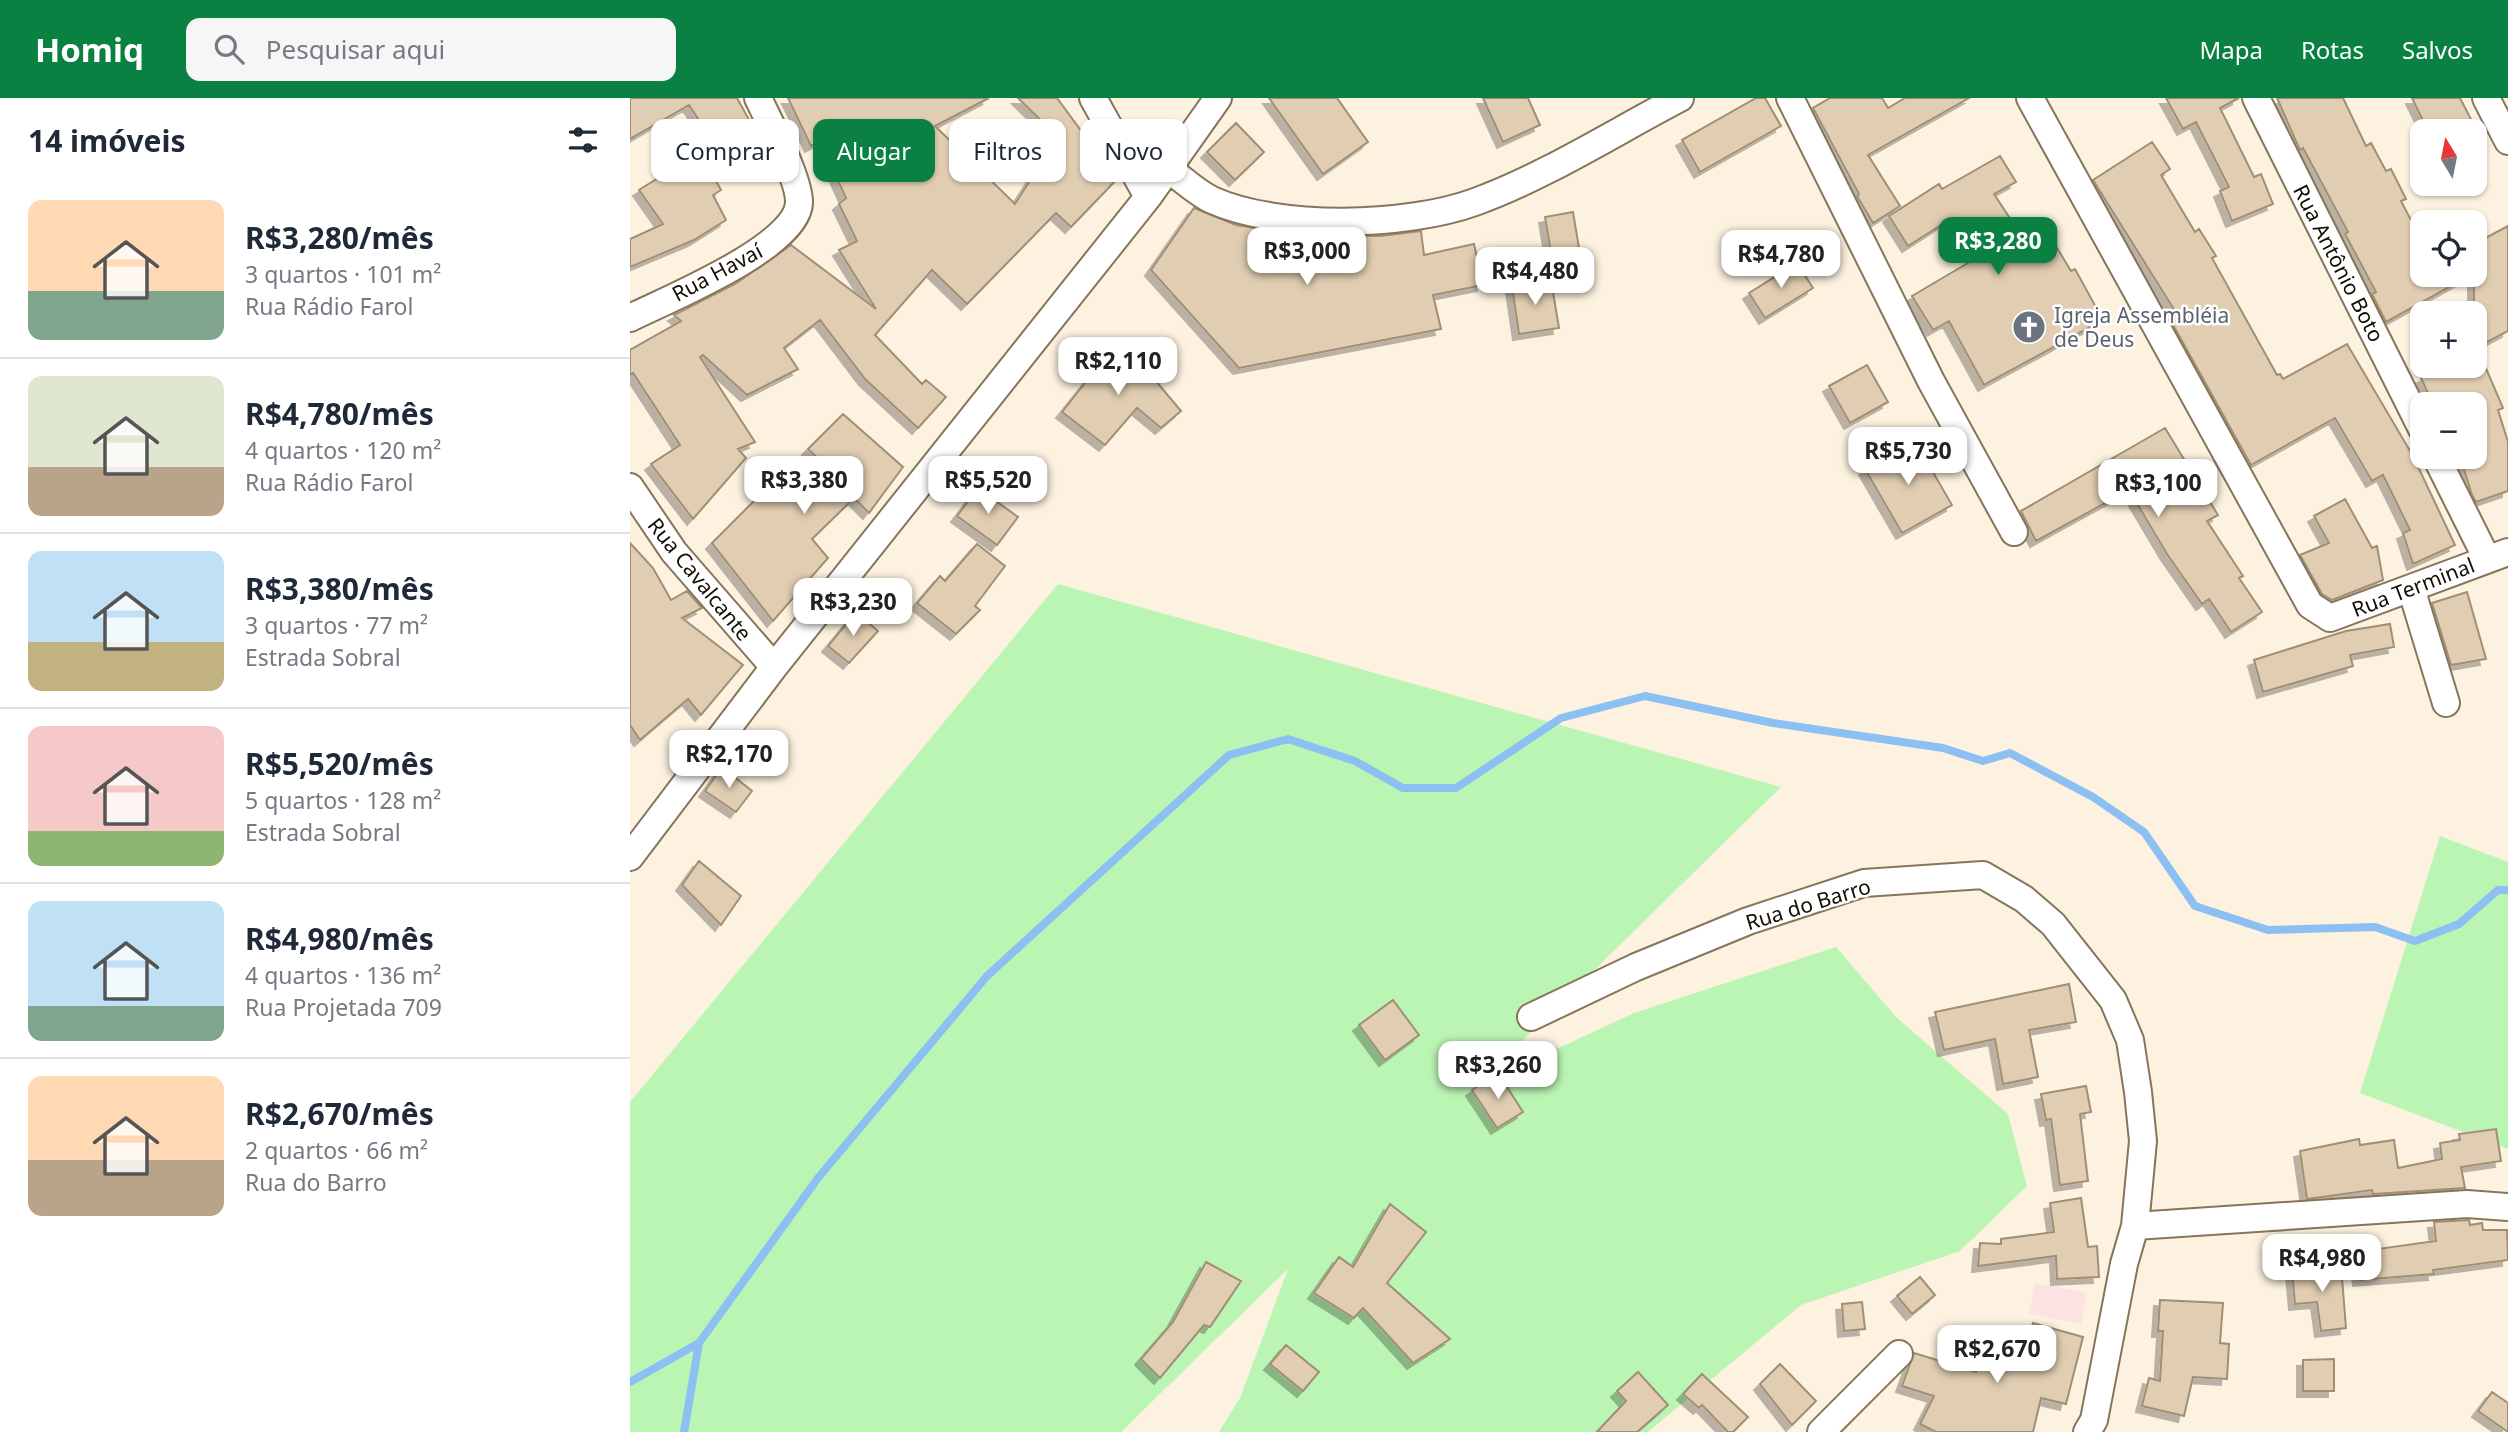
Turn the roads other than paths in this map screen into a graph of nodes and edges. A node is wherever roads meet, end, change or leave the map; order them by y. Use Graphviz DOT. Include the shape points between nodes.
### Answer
graph roads {
  1 [pos="758,98"];
  2 [pos="1093,98"];
  3 [pos="1218,98"];
  4 [pos="1679,98"];
  5 [pos="1790,98"];
  6 [pos="2030,98"];
  7 [pos="2256,98"];
  8 [pos="2486,98"];
  9 [pos="2508,141"];
  10 [pos="1187,143"];
  11 [pos="1160,182"];
  12 [pos="1186,182"];
  13 [pos="1149,197"];
  14 [pos="630,318"];
  15 [pos="2410,405"];
  16 [pos="2444,469"];
  17 [pos="630,488"];
  18 [pos="2014,532"];
  19 [pos="2498,556"];
  20 [pos="2411,588"];
  21 [pos="774,667"];
  22 [pos="2446,703"];
  23 [pos="630,857"];
  24 [pos="1531,1017"];
  25 [pos="2508,1207"];
  26 [pos="2135,1226"];
  27 [pos="1899,1354"];
  28 [pos="1821,1432"];
  29 [pos="2087,1432"];
  1 -- 14 [label="street, Rua Havaí" via="794,184 799,204 793,218 772,242 745,262"];
  2 -- 13 [label="street"];
  3 -- 10 [label="street"];
  4 -- 12 [label="street" via="1473,203 1415,215 1310,222 1264,217 1210,200"];
  5 -- 18 [label="street" via="1931,381"];
  6 -- 20 [label="street, Rua Terminal" via="2309,605 2330,618"];
  7 -- 15 [label="street, Rua Antônio Boto"];
  8 -- 9 [label="street"];
  11 -- 13 [label="street"];
  13 -- 21 [label="street"];
  16 -- 19 [label="street"];
  17 -- 21 [label="street, Rua Cavalcante" via="674,552"];
  19 -- 20 [label="street, Rua Terminal"];
  20 -- 22 [label="street"];
  21 -- 23 [label="street"];
  24 -- 26 [label="street, Rua do Barro" via="1748,921 1864,883 1983,875 2024,899 2053,924 2113,1000 2130,1040 2143,1141"];
  25 -- 26 [label="street" via="2467,1205"];
  26 -- 29 [label="street, Rua do Barro" via="2094,1420"];
  27 -- 28 [label="street"];
}
